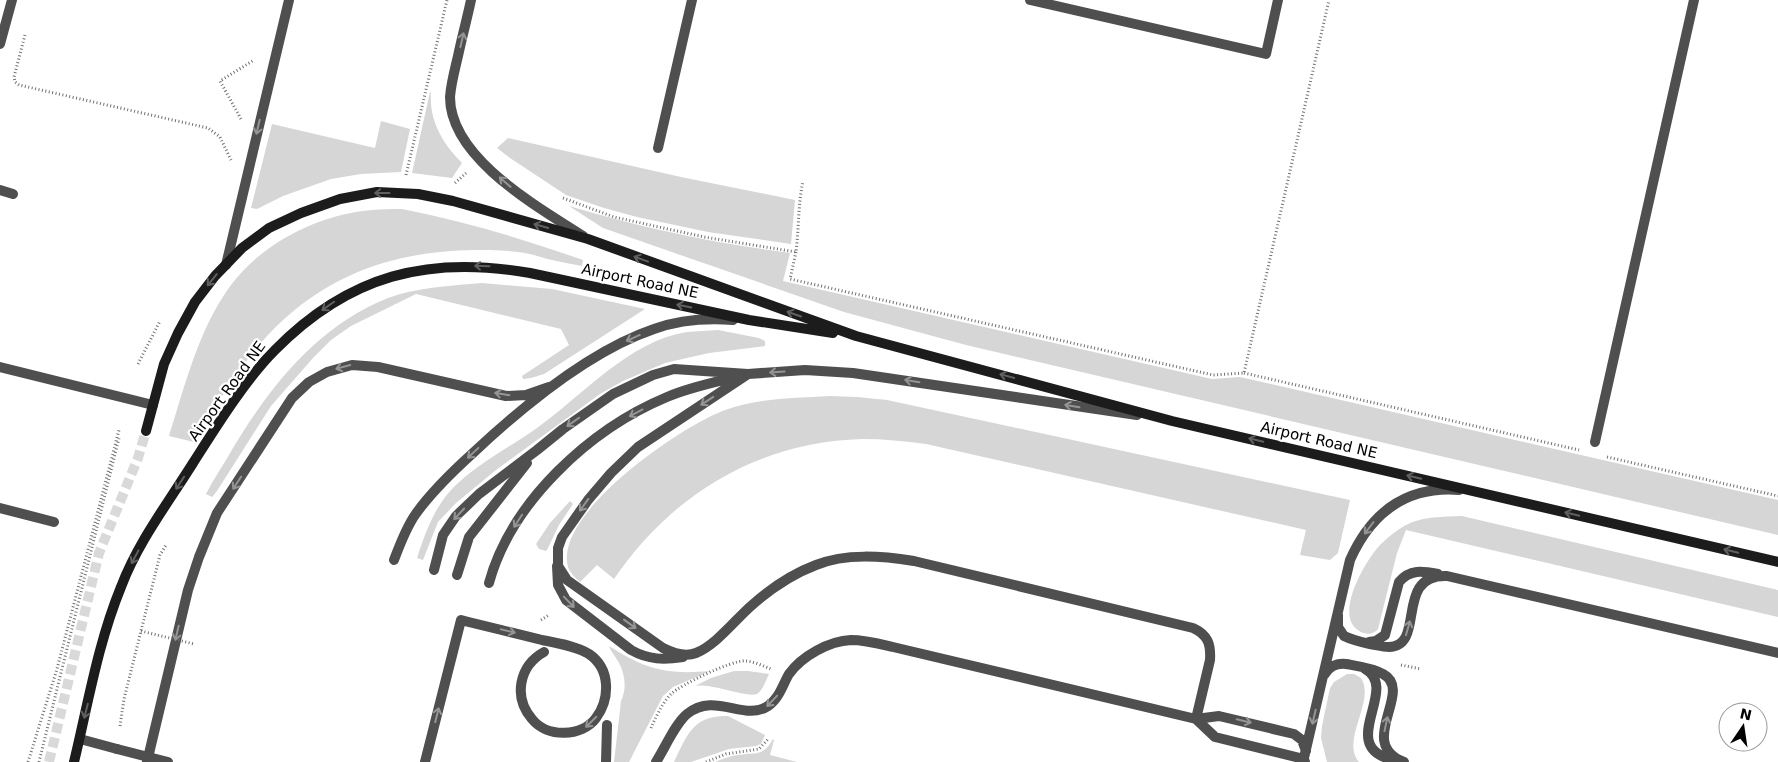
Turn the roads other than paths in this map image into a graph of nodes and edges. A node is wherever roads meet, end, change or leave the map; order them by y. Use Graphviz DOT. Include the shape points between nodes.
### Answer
graph roads {
  1 [pos="12,0"];
  2 [pos="289,0"];
  3 [pos="471,0"];
  4 [pos="692,0"];
  5 [pos="1030,0"];
  6 [pos="1278,0"];
  7 [pos="1694,0"];
  8 [pos="0,44"];
  9 [pos="658,148"];
  10 [pos="0,190"];
  11 [pos="14,194"];
  12 [pos="588,239"];
  13 [pos="226,265"];
  14 [pos="748,320"];
  15 [pos="856,336"];
  16 [pos="0,367"];
  17 [pos="748,374"];
  18 [pos="549,387"];
  19 [pos="153,405"];
  20 [pos="1172,421"];
  21 [pos="146,431"];
  22 [pos="1595,442"];
  23 [pos="537,450"];
  24 [pos="1475,492"];
  25 [pos="0,508"];
  26 [pos="54,522"];
  27 [pos="557,558"];
  28 [pos="394,560"];
  29 [pos="1778,562"];
  30 [pos="434,570"];
  31 [pos="457,575"];
  32 [pos="1447,576"];
  33 [pos="489,583"];
  34 [pos="1338,614"];
  35 [pos="1364,642"];
  36 [pos="544,652"];
  37 [pos="695,653"];
  38 [pos="1778,654"];
  39 [pos="1360,668"];
  40 [pos="1321,683"];
  41 [pos="1196,719"];
  42 [pos="607,725"];
  43 [pos="80,739"];
  44 [pos="1304,758"];
  45 [pos="74,762"];
  46 [pos="147,762"];
  47 [pos="168,762"];
  48 [pos="425,762"];
  49 [pos="606,762"];
  50 [pos="656,762"];
  51 [pos="1404,762"];
  1 -- 8 [label="street"];
  2 -- 13 [label="street, one-way"];
  12 -- 3 [label="street, one-way" via="525,200 478,158 458,130 450,97"];
  4 -- 9 [label="street"];
  5 -- 6 [label="street" via="1266,54"];
  7 -- 22 [label="street"];
  10 -- 11 [label="street"];
  12 -- 13 [label="main road, Airport Road NE, one-way" via="453,201 418,194 377,192 340,199 301,212 269,228"];
  15 -- 12 [label="main road, Airport Road NE, one-way"];
  13 -- 19 [label="main road, Airport Road NE, one-way" via="195,302 178,333 164,364"];
  14 -- 15 [label="main road, Airport Road NE"];
  14 -- 18 [label="street, one-way" via="710,318 676,322 653,329 626,341"];
  14 -- 43 [label="main road, Airport Road NE, one-way" via="530,272 463,265 396,275 361,287 335,301 304,323 274,351 248,383 147,535 109,617"];
  20 -- 15 [label="main road, Airport Road NE, one-way"];
  16 -- 19 [label="street"];
  20 -- 17 [label="street, one-way" via="854,372 805,370"];
  17 -- 23 [label="street, one-way" via="674,369 653,375 613,394"];
  17 -- 27 [label="street, one-way" via="638,447 611,473 562,537"];
  17 -- 33 [label="street, one-way" via="667,396 620,421 580,450 532,499 499,554"];
  18 -- 28 [label="street, one-way" via="486,441 428,498 414,516"];
  18 -- 46 [label="street, one-way" via="526,395 506,396 378,366 352,365 327,372 309,382 292,398 217,513 188,590"];
  19 -- 21 [label="main road, Airport Road NE"];
  24 -- 20 [label="main road, Airport Road NE, one-way"];
  23 -- 30 [label="street, one-way" via="479,494 456,516 443,535"];
  23 -- 31 [label="street" via="469,537"];
  29 -- 24 [label="main road, Airport Road NE, one-way"];
  24 -- 34 [label="street, one-way" via="1429,491 1390,506 1376,518 1350,560"];
  25 -- 26 [label="street"];
  27 -- 37 [label="street, one-way" via="558,566 568,580 663,648 672,652"];
  27 -- 37 [label="street, one-way" via="558,585 566,600 632,650 661,660"];
  35 -- 32 [label="street, one-way" via="1390,647 1401,643 1419,587 1429,578"];
  32 -- 35 [label="street" via="1417,571 1409,573 1399,582 1385,635 1376,641"];
  32 -- 38 [label="street"];
  34 -- 35 [label="street" via="1340,633"];
  34 -- 40 [label="street"];
  48 -- 36 [label="street, one-way" via="461,620 562,644 590,655 605,676 607,690 604,704 590,726 574,732 560,732 543,728 526,711 520,690 521,680 528,665"];
  37 -- 41 [label="street" via="720,636 772,589 794,575 840,559 894,558 1201,632 1210,643 1211,651"];
  39 -- 40 [label="street" via="1344,664 1332,666"];
  51 -- 39 [label="street, one-way" via="1388,753 1384,741 1393,687 1391,682 1383,674"];
  39 -- 51 [label="street" via="1372,674 1377,683 1367,737 1369,742 1379,755"];
  40 -- 44 [label="street, one-way"];
  41 -- 44 [label="street" via="1215,737"];
  41 -- 44 [label="street, one-way" via="1219,716 1294,734 1302,740"];
  41 -- 50 [label="street, one-way" via="852,640 822,648 800,663 786,679 774,702 767,707 753,711 718,704 705,705 686,714"];
  42 -- 49 [label="street"];
  43 -- 45 [label="main road, Airport Road NE"];
  43 -- 47 [label="street, bridge"];
}
